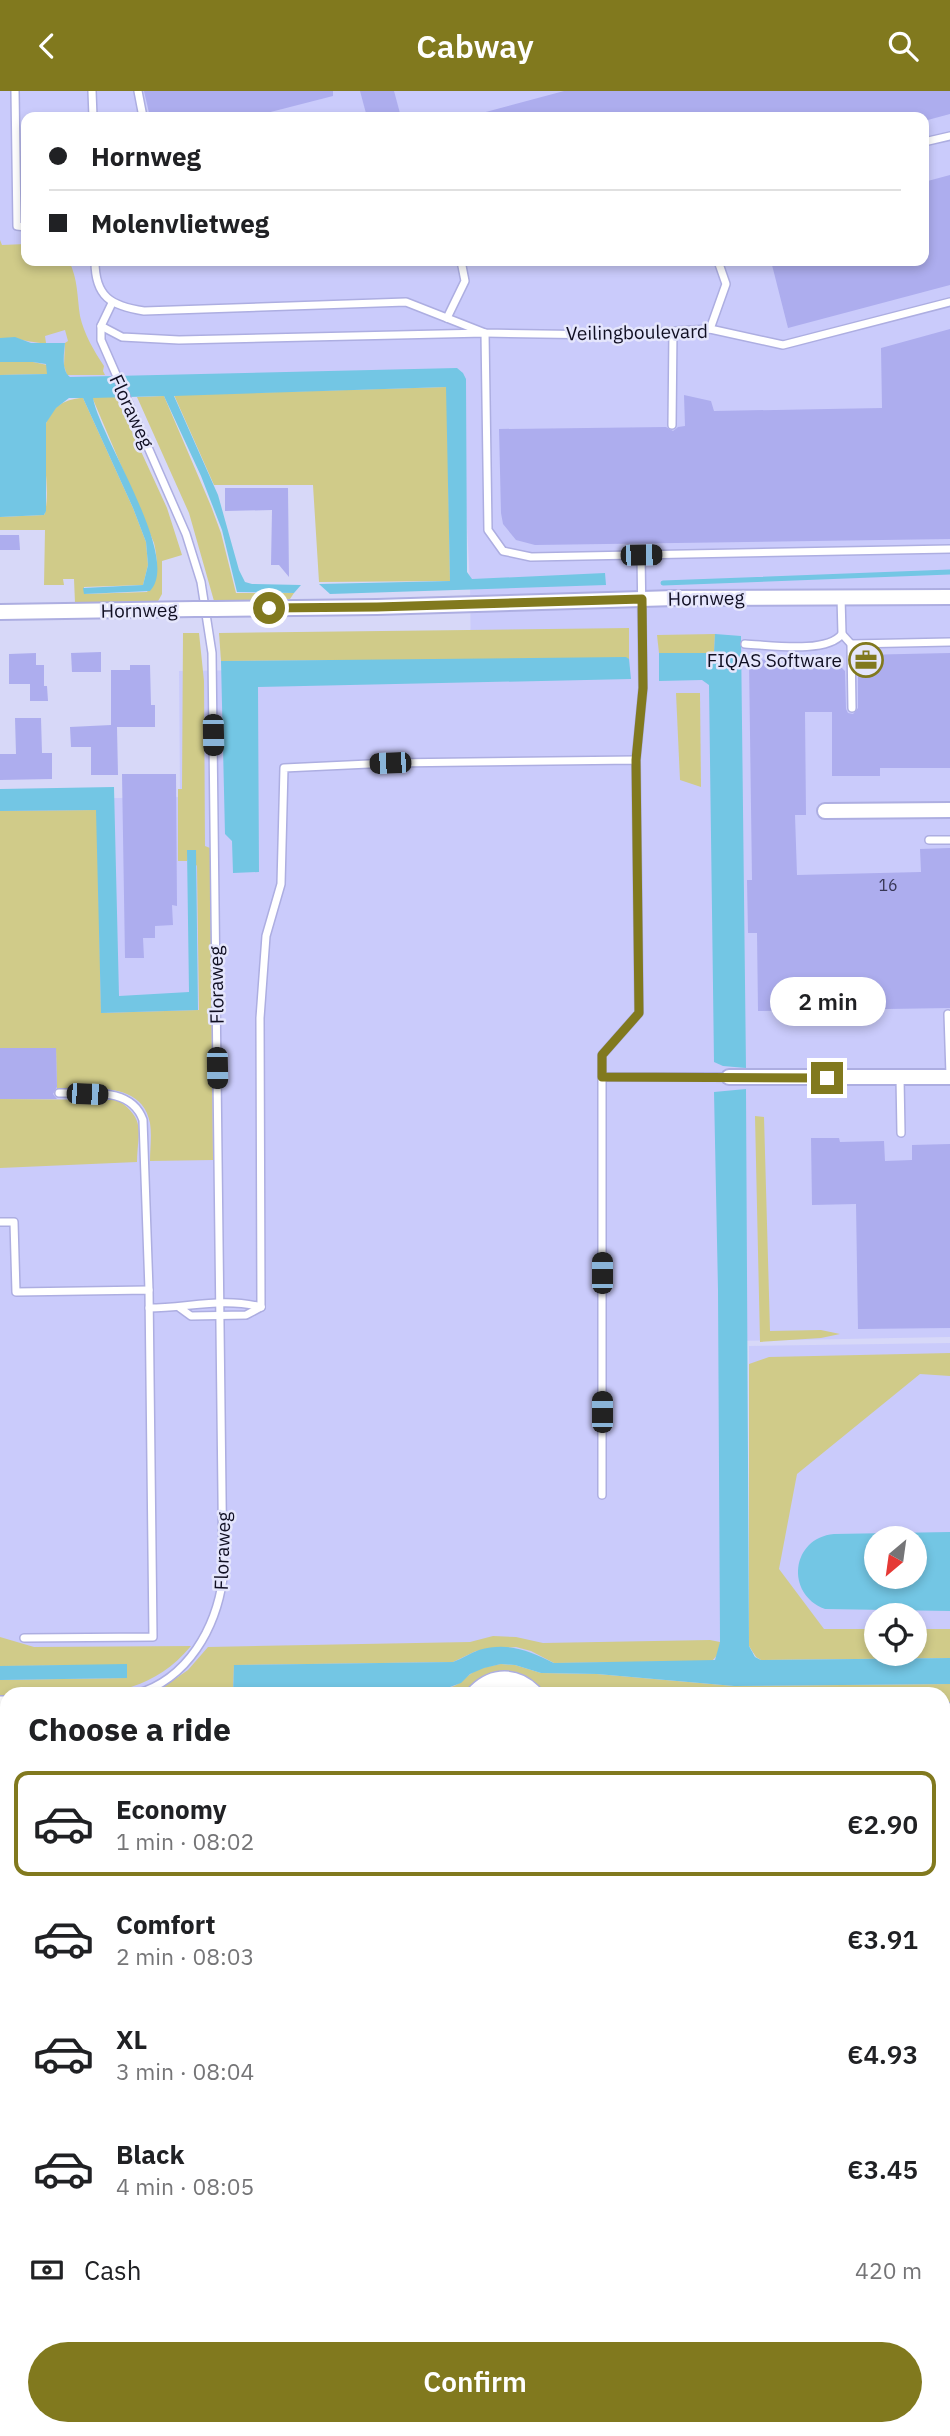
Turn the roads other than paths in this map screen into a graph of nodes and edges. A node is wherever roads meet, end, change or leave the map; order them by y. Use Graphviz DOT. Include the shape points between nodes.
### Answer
graph roads {
  1 [pos="15,91"];
  2 [pos="92,91"];
  3 [pos="138,91"];
  4 [pos="93,112"];
  5 [pos="142,112"];
  6 [pos="950,136"];
  7 [pos="929,141"];
  8 [pos="21,226"];
  9 [pos="95,266"];
  10 [pos="462,266"];
  11 [pos="721,266"];
  12 [pos="950,302"];
  13 [pos="112,303"];
  14 [pos="447,318"];
  15 [pos="102,326"];
  16 [pos="710,329"];
  17 [pos="673,331"];
  18 [pos="485,333"];
  19 [pos="673,425"];
  20 [pos="950,549"];
  21 [pos="641,555"];
  22 [pos="841,597"];
  23 [pos="950,597"];
  24 [pos="642,599"];
  25 [pos="0,612"];
  26 [pos="842,633"];
  27 [pos="950,642"];
  28 [pos="851,644"];
  29 [pos="745,645"];
  30 [pos="852,708"];
  31 [pos="636,760"];
  32 [pos="950,810"];
  33 [pos="825,811"];
  34 [pos="950,840"];
  35 [pos="929,841"];
  36 [pos="948,1014"];
  37 [pos="950,1076"];
  38 [pos="602,1077"];
  39 [pos="729,1077"];
  40 [pos="900,1078"];
  41 [pos="59,1093"];
  42 [pos="901,1133"];
  43 [pos="0,1222"];
  44 [pos="149,1290"];
  45 [pos="221,1303"];
  46 [pos="261,1307"];
  47 [pos="149,1308"];
  48 [pos="180,1308"];
  49 [pos="221,1315"];
  50 [pos="602,1496"];
  51 [pos="24,1638"];
  52 [pos="151,1687"];
  53 [pos="487,1687"];
  54 [pos="521,1687"];
  1 -- 8 [label="lane" via="17,226"];
  2 -- 4 [label="lane"];
  3 -- 5 [label="lane"];
  6 -- 7 [label="lane"];
  9 -- 13 [label="lane" via="99,288"];
  10 -- 14 [label="lane" via="465,281"];
  11 -- 16 [label="lane" via="726,284"];
  12 -- 16 [label="lane, Veilingboulevard" via="783,345"];
  13 -- 14 [label="lane, Veilingboulevard" via="144,311 406,302"];
  13 -- 15 [label="lane"];
  14 -- 18 [label="lane, Veilingboulevard"];
  15 -- 18 [label="lane, Veilingboulevard" via="122,337 179,340"];
  15 -- 45 [label="lane, Floraweg" via="101,340 194,557 212,653"];
  16 -- 17 [label="lane, Veilingboulevard"];
  17 -- 18 [label="lane, Veilingboulevard"];
  17 -- 19 [label="lane"];
  18 -- 21 [label="lane" via="488,530 503,551 531,557"];
  20 -- 21 [label="lane"];
  21 -- 24 [label="lane"];
  22 -- 23 [label="street, Hornweg"];
  22 -- 24 [label="street, Hornweg"];
  22 -- 26 [label="lane"];
  24 -- 25 [label="street, Hornweg, bridge"];
  24 -- 31 [label="lane" via="643,688"];
  26 -- 28 [label="lane"];
  26 -- 29 [label="lane" via="833,641 813,646"];
  27 -- 28 [label="lane"];
  28 -- 30 [label="lane"];
  31 -- 38 [label="lane" via="639,1013 602,1055"];
  31 -- 46 [label="lane" via="284,768 281,884 267,936 260,1018"];
  32 -- 33 [label="street"];
  34 -- 35 [label="lane"];
  36 -- 37 [label="lane"];
  37 -- 40 [label="street"];
  38 -- 39 [label="lane"];
  38 -- 50 [label="lane"];
  39 -- 40 [label="street"];
  40 -- 42 [label="lane"];
  41 -- 44 [label="lane" via="115,1095 141,1112"];
  43 -- 44 [label="lane" via="15,1222 16,1292"];
  44 -- 47 [label="lane"];
  45 -- 46 [label="lane"];
  45 -- 48 [label="lane"];
  45 -- 49 [label="lane, Floraweg"];
  46 -- 49 [label="lane" via="246,1315"];
  47 -- 48 [label="lane"];
  47 -- 51 [label="lane" via="153,1637"];
  48 -- 49 [label="lane" via="191,1316"];
  49 -- 52 [label="lane, Floraweg" via="224,1528 218,1605 192,1655"];
  53 -- 54 [label="street" via="508,1682"];
}
